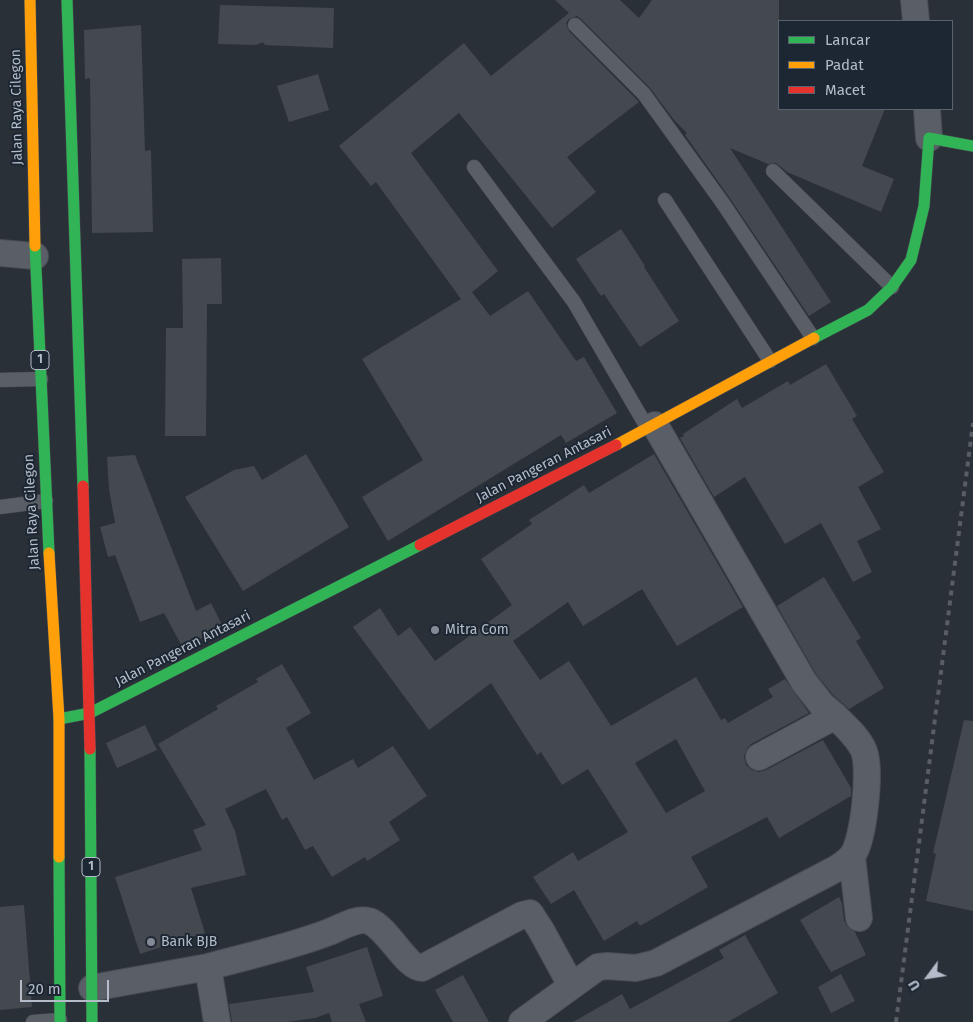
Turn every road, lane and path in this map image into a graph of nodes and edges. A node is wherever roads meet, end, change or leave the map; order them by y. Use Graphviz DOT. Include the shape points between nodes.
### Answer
graph roads {
  1 [pos="30,0"];
  2 [pos="67,0"];
  3 [pos="914,0"];
  4 [pos="916,20"];
  5 [pos="575,26"];
  6 [pos="927,110"];
  7 [pos="929,138"];
  8 [pos="973,146"];
  9 [pos="474,167"];
  10 [pos="773,171"];
  11 [pos="665,200"];
  12 [pos="0,253"];
  13 [pos="35,256"];
  14 [pos="892,287"];
  15 [pos="813,338"];
  16 [pos="770,361"];
  17 [pos="41,379"];
  18 [pos="0,380"];
  19 [pos="652,427"];
  20 [pos="46,501"];
  21 [pos="0,507"];
  22 [pos="90,713"];
  23 [pos="835,716"];
  24 [pos="59,719"];
  25 [pos="759,757"];
  26 [pos="852,857"];
  27 [pos="859,918"];
  28 [pos="208,967"];
  29 [pos="571,985"];
  30 [pos="92,988"];
  31 [pos="60,1021"];
  32 [pos="33,1022"];
  33 [pos="92,1022"];
  34 [pos="217,1022"];
  35 [pos="522,1022"];
  1 -- 13 [label="main road, Jalan Raya Cilegon / 1"];
  2 -- 22 [label="main road, 1"];
  3 -- 4 [label="street"];
  5 -- 15 [label="lane" via="644,94 722,202"];
  6 -- 7 [label="street"];
  7 -- 8 [label="main road"];
  7 -- 14 [label="main road, Jalan Pangeran Antasari" via="924,206 911,260"];
  9 -- 19 [label="lane" via="574,302"];
  10 -- 14 [label="lane"];
  11 -- 16 [label="lane"];
  12 -- 13 [label="street"];
  13 -- 17 [label="main road, Jalan Raya Cilegon / 1"];
  14 -- 15 [label="main road, Jalan Pangeran Antasari" via="868,310"];
  15 -- 16 [label="main road, Jalan Pangeran Antasari"];
  16 -- 19 [label="main road, Jalan Pangeran Antasari"];
  17 -- 18 [label="lane"];
  17 -- 20 [label="main road, Jalan Raya Cilegon / 1"];
  19 -- 22 [label="main road, Jalan Pangeran Antasari"];
  19 -- 23 [label="street" via="804,682"];
  20 -- 21 [label="lane"];
  20 -- 24 [label="main road, Jalan Raya Cilegon / 1"];
  22 -- 24 [label="main road, Jalan Pangeran Antasari"];
  22 -- 30 [label="main road, 1"];
  23 -- 25 [label="street"];
  23 -- 26 [label="street" via="858,740 867,763 865,807"];
  24 -- 31 [label="main road, Jalan Raya Cilegon / 1"];
  26 -- 27 [label="street"];
  26 -- 29 [label="street" via="823,876 656,963 636,968 598,967"];
  28 -- 29 [label="street" via="362,920 382,929 420,968 530,913"];
  28 -- 30 [label="street"];
  28 -- 34 [label="street"];
  29 -- 35 [label="street"];
  30 -- 33 [label="main road, 1"];
  31 -- 32 [label="lane"];
}
